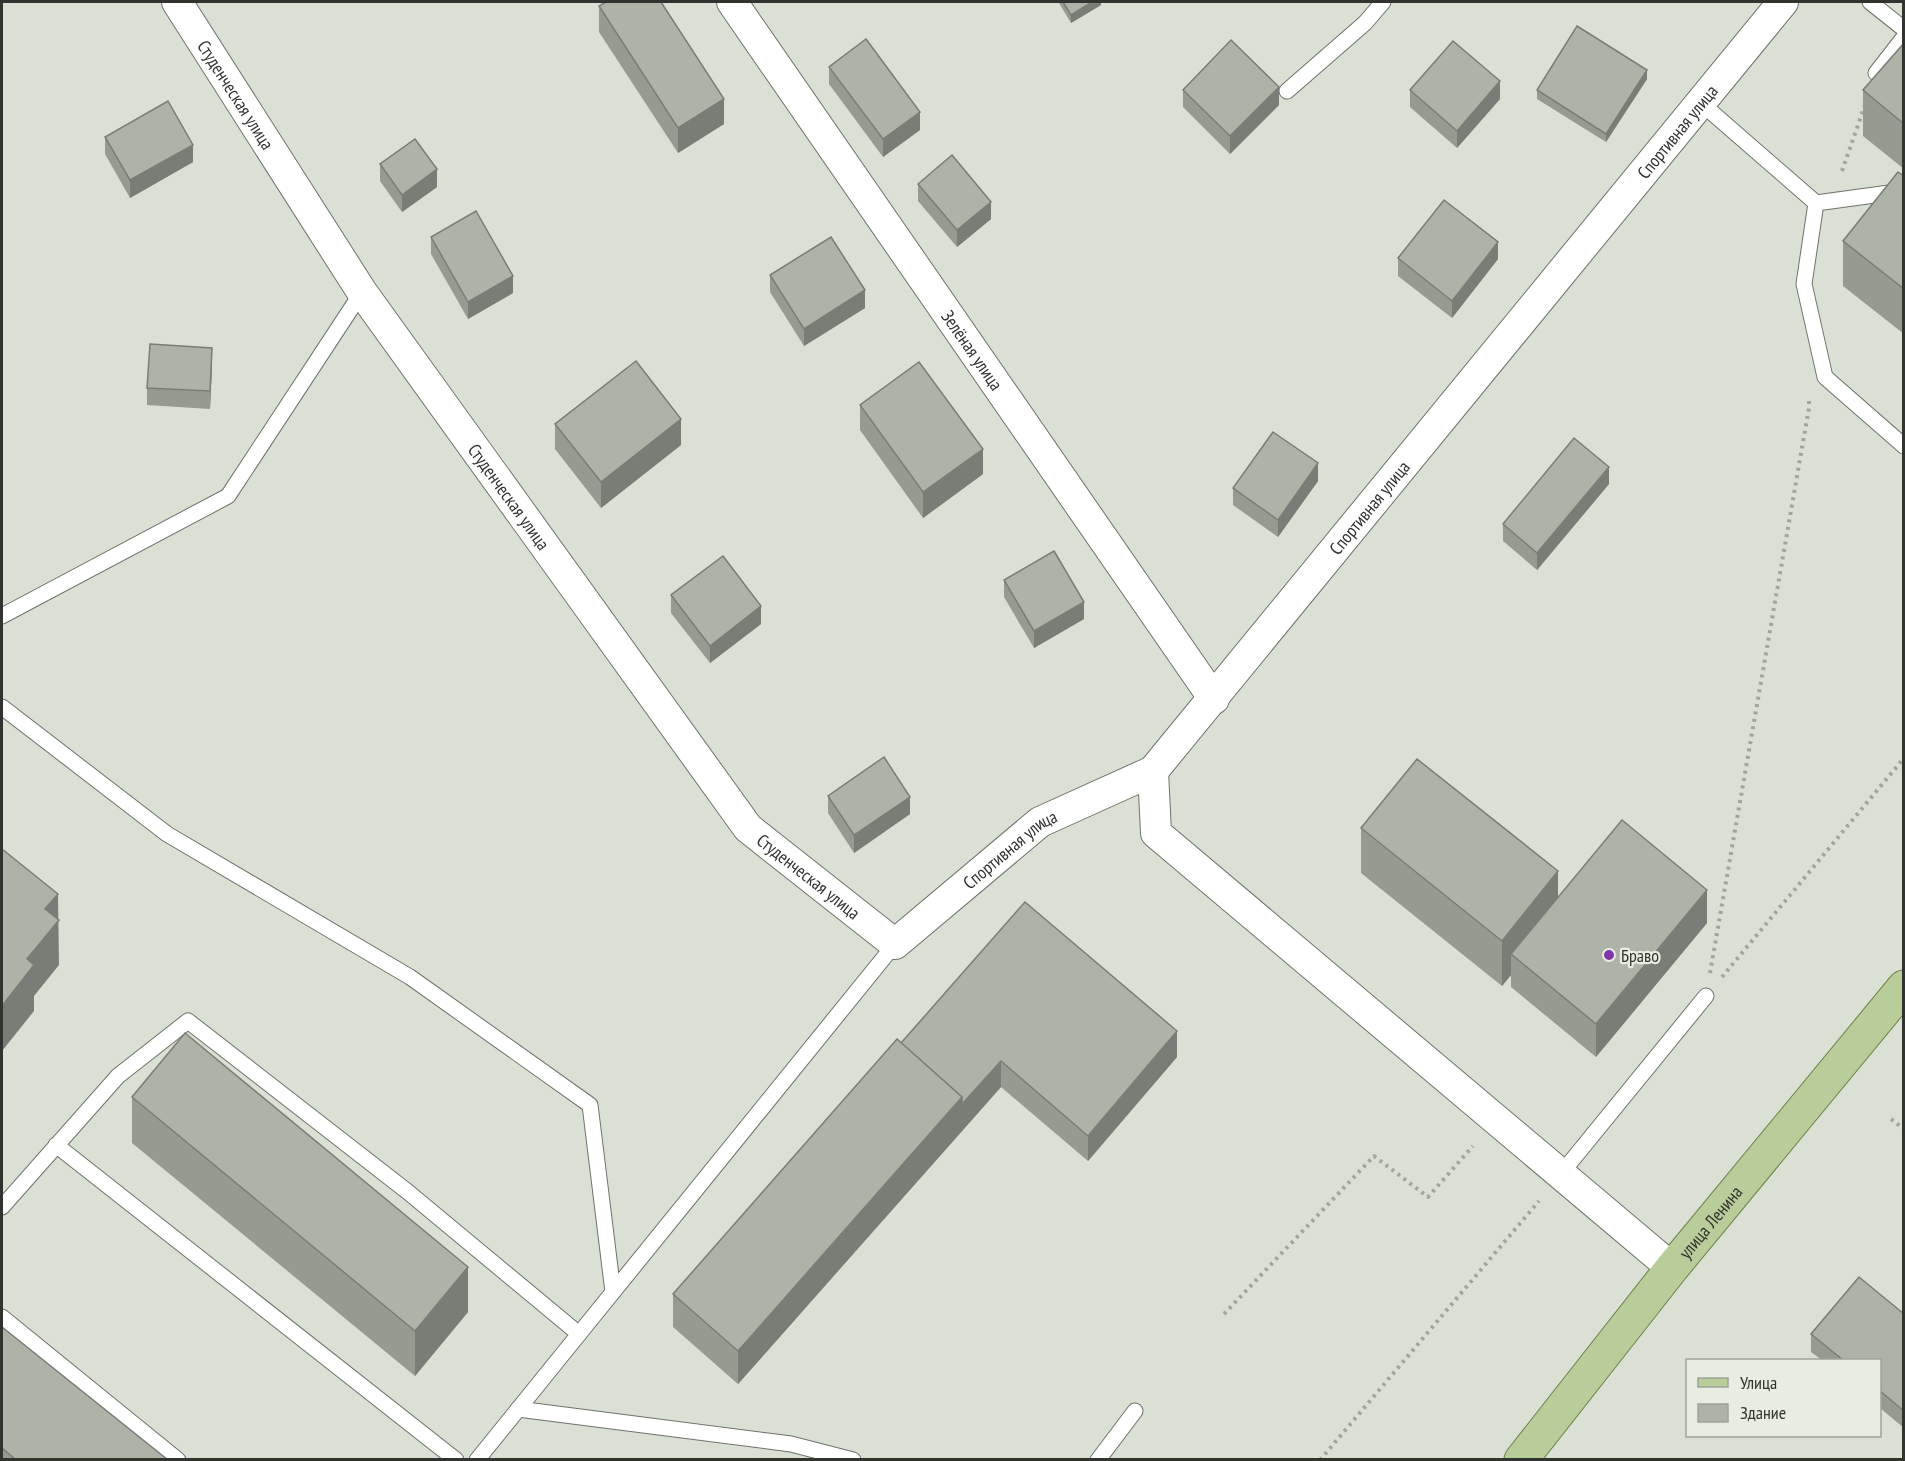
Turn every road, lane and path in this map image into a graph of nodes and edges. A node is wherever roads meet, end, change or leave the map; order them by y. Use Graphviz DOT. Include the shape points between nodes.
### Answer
graph roads {
  1 [pos="177,2"];
  2 [pos="732,2"];
  3 [pos="1383,2"];
  4 [pos="1783,2"];
  5 [pos="1870,2"];
  6 [pos="1904,29"];
  7 [pos="1904,37"];
  8 [pos="1876,73"];
  9 [pos="1287,91"];
  10 [pos="1701,103"];
  11 [pos="1904,190"];
  12 [pos="1832,201"];
  13 [pos="1816,203"];
  14 [pos="362,292"];
  15 [pos="1808,386"];
  16 [pos="1904,446"];
  17 [pos="2,616"];
  18 [pos="1214,699"];
  19 [pos="2,707"];
  20 [pos="1904,758"];
  21 [pos="1153,771"];
  22 [pos="895,944"];
  23 [pos="1904,987"];
  24 [pos="1706,996"];
  25 [pos="1891,1119"];
  26 [pos="1497,1121"];
  27 [pos="1904,1129"];
  28 [pos="56,1145"];
  29 [pos="1560,1175"];
  30 [pos="2,1207"];
  31 [pos="1672,1268"];
  32 [pos="613,1292"];
  33 [pos="1224,1314"];
  34 [pos="2,1317"];
  35 [pos="579,1334"];
  36 [pos="518,1409"];
  37 [pos="1135,1411"];
  38 [pos="178,1460"];
  39 [pos="456,1460"];
  40 [pos="477,1460"];
  41 [pos="853,1460"];
  42 [pos="1098,1460"];
  43 [pos="1320,1460"];
  44 [pos="1521,1460"];
  1 -- 14 [label="street, Студенческая улица"];
  2 -- 18 [label="street, Зелёная улица"];
  3 -- 9 [label="lane" via="1365,23"];
  4 -- 10 [label="street, Спортивная улица"];
  5 -- 6 [label="lane"];
  7 -- 8 [label="lane"];
  8 -- 12 [label="path"];
  10 -- 13 [label="lane"];
  10 -- 18 [label="street, Спортивная улица"];
  11 -- 12 [label="lane"];
  12 -- 13 [label="lane"];
  13 -- 16 [label="lane" via="1804,284 1825,376"];
  14 -- 17 [label="lane" via="228,495"];
  14 -- 22 [label="street, Студенческая улица" via="748,828"];
  15 -- 24 [label="path" via="1809,408"];
  18 -- 21 [label="street, Спортивная улица"];
  19 -- 32 [label="lane" via="167,834 411,977 590,1105"];
  20 -- 24 [label="path"];
  21 -- 22 [label="street, Спортивная улица" via="1040,822"];
  21 -- 26 [label="street" via="1156,833"];
  22 -- 32 [label="lane"];
  23 -- 31 [label="main road, улица Ленина"];
  24 -- 29 [label="lane"];
  25 -- 27 [label="path"];
  26 -- 29 [label="street"];
  26 -- 33 [label="path" via="1428,1197 1374,1156"];
  28 -- 30 [label="lane"];
  28 -- 35 [label="lane" via="118,1076 188,1021 408,1192"];
  28 -- 39 [label="lane"];
  29 -- 31 [label="street"];
  29 -- 43 [label="path"];
  31 -- 44 [label="main road, улица Ленина"];
  32 -- 35 [label="lane"];
  34 -- 38 [label="lane"];
  35 -- 36 [label="lane"];
  36 -- 40 [label="lane"];
  36 -- 41 [label="lane" via="791,1444"];
  37 -- 42 [label="lane"];
}
